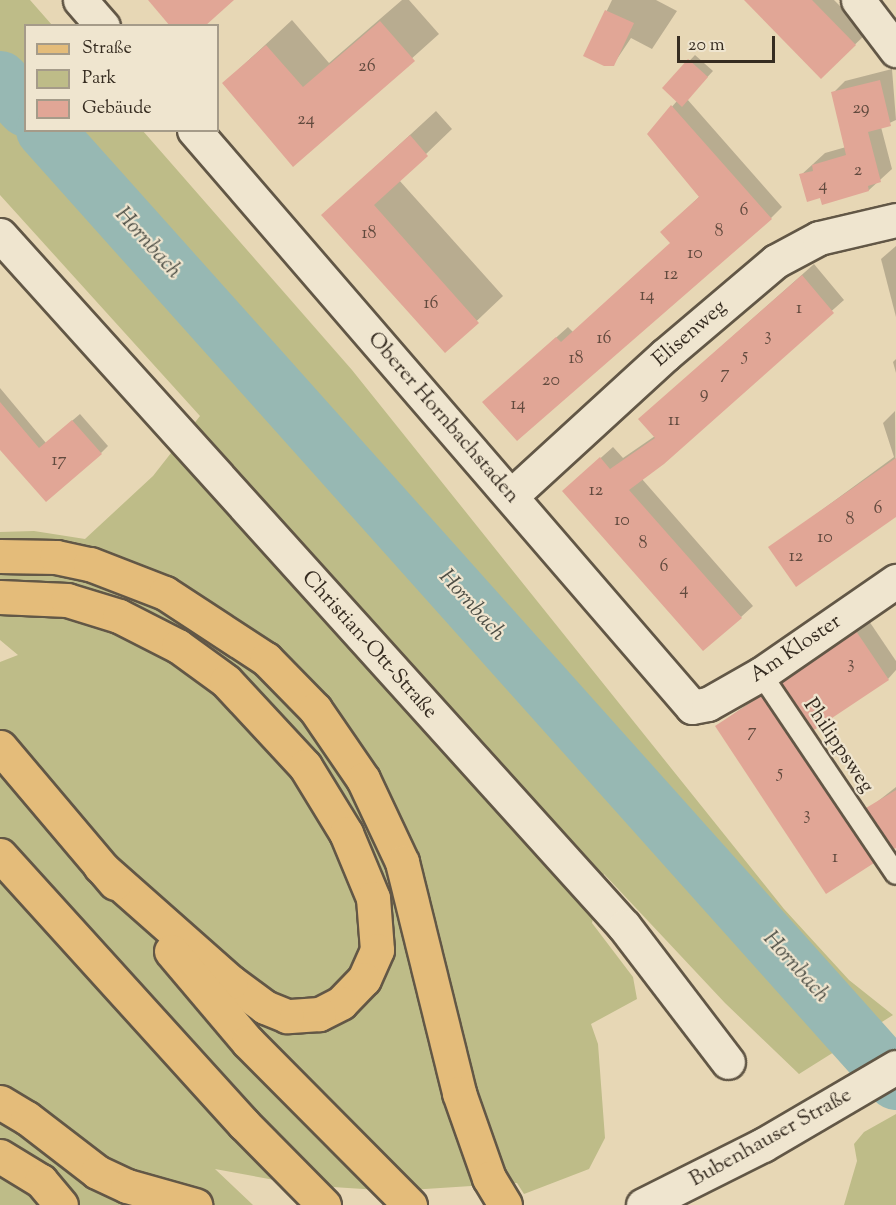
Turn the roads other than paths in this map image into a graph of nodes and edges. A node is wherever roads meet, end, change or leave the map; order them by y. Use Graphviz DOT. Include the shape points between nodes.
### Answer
graph roads {
  1 [pos="80,0"];
  2 [pos="858,0"];
  3 [pos="101,24"];
  4 [pos="896,50"];
  5 [pos="196,132"];
  6 [pos="896,220"];
  7 [pos="0,236"];
  8 [pos="511,496"];
  9 [pos="0,556"];
  10 [pos="896,581"];
  11 [pos="0,597"];
  12 [pos="760,674"];
  13 [pos="692,707"];
  14 [pos="0,747"];
  15 [pos="0,855"];
  16 [pos="100,866"];
  17 [pos="896,874"];
  18 [pos="728,1062"];
  19 [pos="896,1067"];
  20 [pos="0,1102"];
  21 [pos="0,1156"];
  22 [pos="313,1195"];
  23 [pos="500,1196"];
  24 [pos="402,1198"];
  25 [pos="61,1205"];
  26 [pos="195,1205"];
  27 [pos="643,1205"];
  1 -- 3 [label="street"];
  2 -- 4 [label="street"];
  5 -- 8 [label="street, Oberer Hornbachstaden"];
  6 -- 8 [label="street, Elisenweg" via="819,238 776,261 665,355"];
  7 -- 18 [label="street, Christian-Ott-Straße" via="624,926"];
  8 -- 13 [label="street, Oberer Hornbachstaden"];
  9 -- 23 [label="main road" via="56,557 90,564 165,593 266,659 315,709 363,779 402,862 459,1093 473,1139"];
  10 -- 12 [label="street, Am Kloster"];
  11 -- 16 [label="main road" via="67,600 119,616 178,646 226,681 304,766 346,833 373,898 377,950 364,979 341,1003 319,1014 287,1016 265,1007 231,982"];
  12 -- 13 [label="street, Am Kloster" via="708,704"];
  12 -- 17 [label="lane, Philippsweg"];
  14 -- 16 [label="main road"];
  15 -- 22 [label="main road"];
  16 -- 24 [label="main road" via="248,1042"];
  19 -- 27 [label="street, Bubenhauser Straße" via="834,1105"];
  20 -- 26 [label="main road" via="97,1172 127,1186"];
  21 -- 25 [label="main road" via="41,1181"];
}
